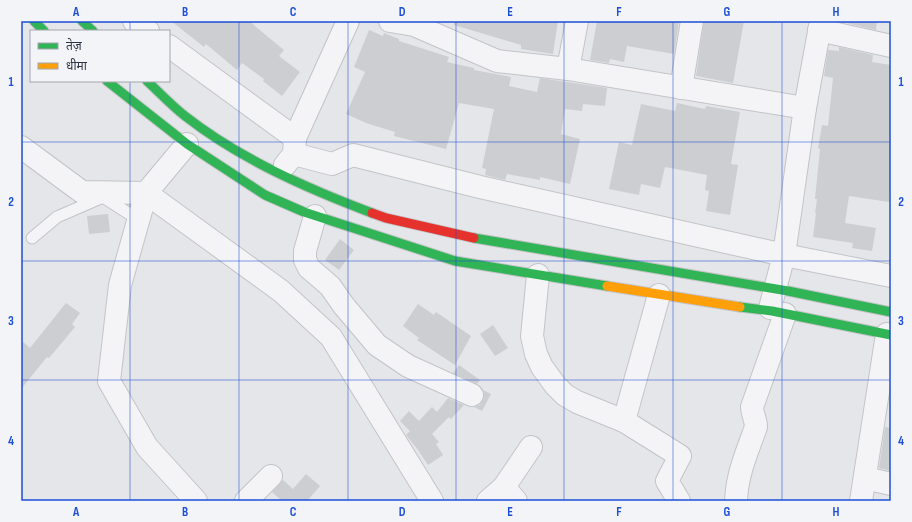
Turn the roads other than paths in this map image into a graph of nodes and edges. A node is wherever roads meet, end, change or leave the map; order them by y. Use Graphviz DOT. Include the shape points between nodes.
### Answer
graph roads {
  1 [pos="34,21"];
  2 [pos="82,21"];
  3 [pos="134,21"];
  4 [pos="348,21"];
  5 [pos="390,21"];
  6 [pos="577,21"];
  7 [pos="692,21"];
  8 [pos="820,26"];
  9 [pos="43,30"];
  10 [pos="92,30"];
  11 [pos="147,30"];
  12 [pos="891,46"];
  13 [pos="170,47"];
  14 [pos="568,69"];
  15 [pos="108,82"];
  16 [pos="148,82"];
  17 [pos="681,88"];
  18 [pos="805,108"];
  19 [pos="187,144"];
  20 [pos="294,146"];
  21 [pos="21,147"];
  22 [pos="278,174"];
  23 [pos="146,193"];
  24 [pos="315,216"];
  25 [pos="139,220"];
  26 [pos="32,238"];
  27 [pos="784,255"];
  28 [pos="538,275"];
  29 [pos="891,276"];
  30 [pos="774,289"];
  31 [pos="659,295"];
  32 [pos="777,312"];
  33 [pos="891,312"];
  34 [pos="889,334"];
  35 [pos="885,385"];
  36 [pos="472,395"];
  37 [pos="624,421"];
  38 [pos="531,447"];
  39 [pos="271,476"];
  40 [pos="865,478"];
  41 [pos="891,484"];
  42 [pos="510,494"];
  43 [pos="196,501"];
  44 [pos="246,501"];
  45 [pos="432,501"];
  46 [pos="488,501"];
  47 [pos="679,501"];
  48 [pos="736,501"];
  49 [pos="861,501"];
  1 -- 9 [label="main road"];
  2 -- 10 [label="main road"];
  3 -- 11 [label="street"];
  4 -- 20 [label="street"];
  5 -- 14 [label="street" via="414,25 497,61"];
  6 -- 14 [label="street"];
  7 -- 17 [label="street"];
  8 -- 12 [label="street"];
  8 -- 18 [label="street"];
  13 -- 20 [label="street"];
  14 -- 17 [label="street"];
  15 -- 19 [label="main road"];
  16 -- 22 [label="main road" via="184,116"];
  17 -- 18 [label="street"];
  18 -- 27 [label="street"];
  19 -- 23 [label="street"];
  19 -- 24 [label="main road" via="265,195"];
  20 -- 22 [label="street"];
  20 -- 27 [label="street" via="332,164 353,155 480,188"];
  21 -- 23 [label="street" via="82,192"];
  22 -- 30 [label="main road" via="351,205 423,228"];
  23 -- 25 [label="street"];
  23 -- 45 [label="street" via="281,291 331,337"];
  24 -- 28 [label="main road" via="455,261"];
  24 -- 36 [label="street" via="305,251 305,260 309,268 330,286 381,349 408,366"];
  25 -- 26 [label="lane" via="103,197 57,217"];
  25 -- 43 [label="street" via="120,285 109,381 147,447"];
  27 -- 29 [label="street"];
  27 -- 30 [label="street"];
  28 -- 31 [label="main road"];
  28 -- 37 [label="street" via="532,336 542,367 565,395"];
  30 -- 32 [label="street"];
  30 -- 33 [label="main road"];
  31 -- 32 [label="main road"];
  31 -- 37 [label="street"];
  32 -- 34 [label="main road"];
  32 -- 48 [label="street" via="752,406 756,427 740,471"];
  34 -- 35 [label="street"];
  35 -- 40 [label="street"];
  37 -- 47 [label="street" via="680,456 667,481"];
  38 -- 42 [label="street"];
  39 -- 44 [label="street"];
  40 -- 41 [label="street"];
  40 -- 49 [label="street"];
  42 -- 46 [label="street"];
}
